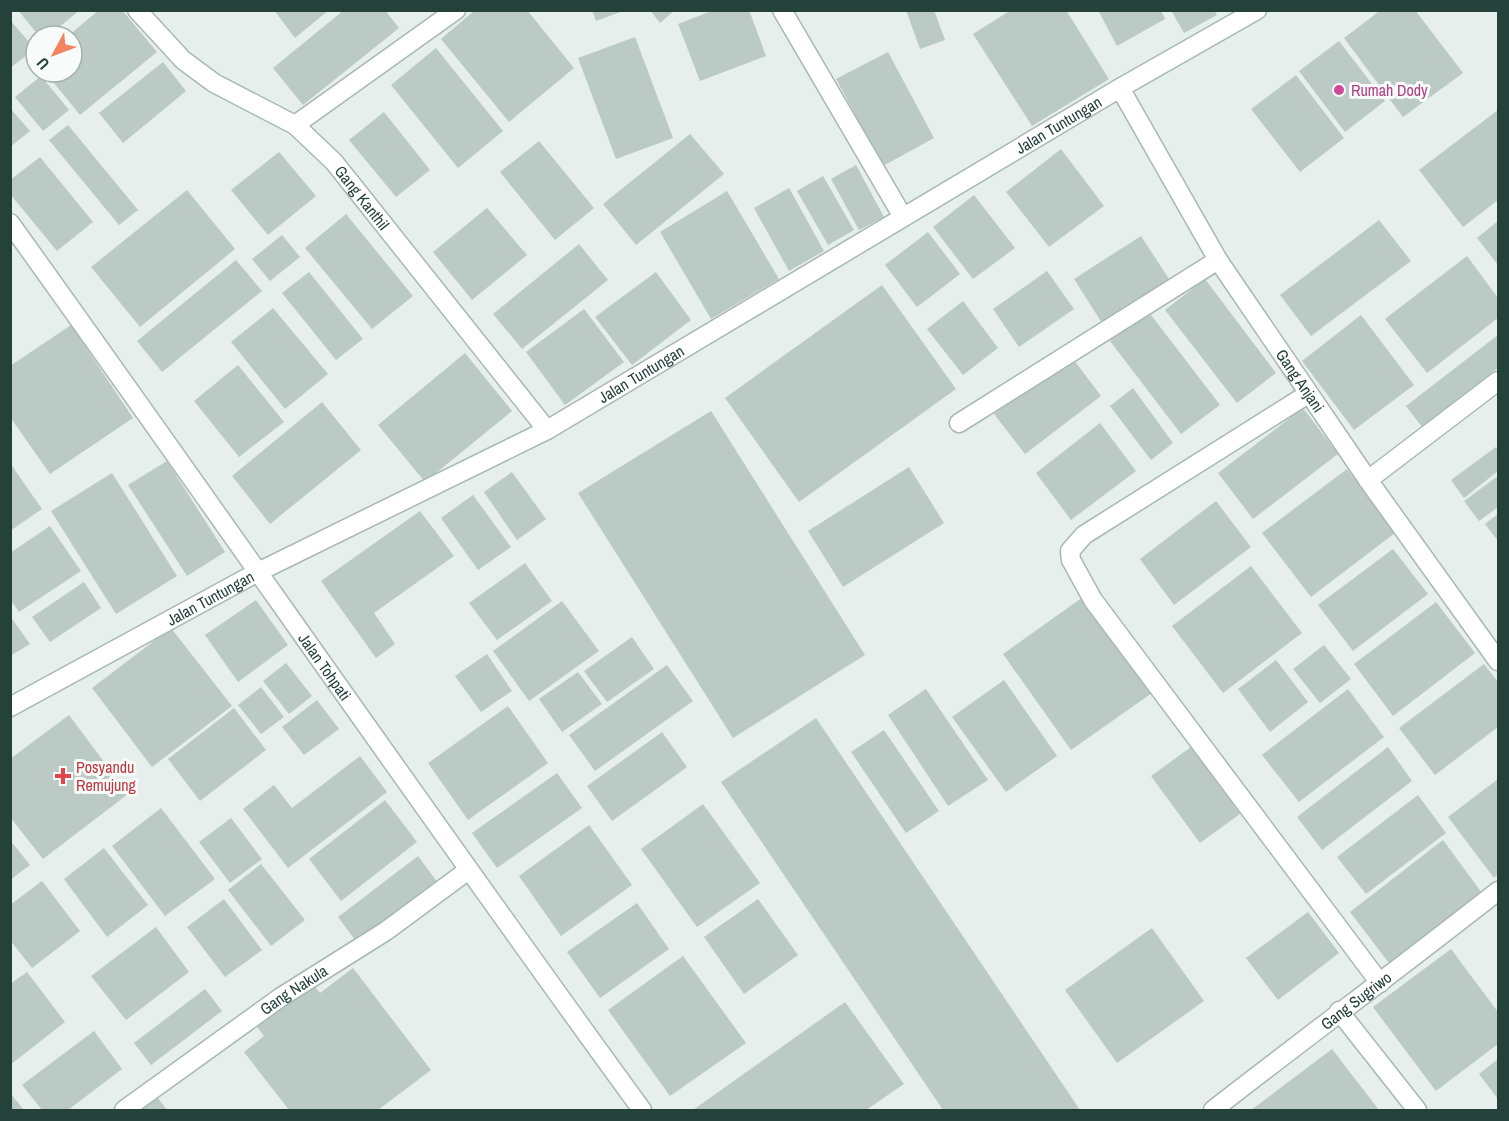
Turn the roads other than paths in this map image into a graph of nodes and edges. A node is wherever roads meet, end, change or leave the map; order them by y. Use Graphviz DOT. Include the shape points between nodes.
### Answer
graph roads {
  1 [pos="136,10"];
  2 [pos="456,10"];
  3 [pos="782,10"];
  4 [pos="1257,10"];
  5 [pos="1120,88"];
  6 [pos="295,125"];
  7 [pos="903,217"];
  8 [pos="10,223"];
  9 [pos="1218,260"];
  10 [pos="1498,381"];
  11 [pos="1308,394"];
  12 [pos="959,423"];
  13 [pos="547,430"];
  14 [pos="1368,480"];
  15 [pos="258,572"];
  16 [pos="1498,662"];
  17 [pos="10,707"];
  18 [pos="467,871"];
  19 [pos="1498,891"];
  20 [pos="1380,983"];
  21 [pos="1339,1011"];
  22 [pos="124,1110"];
  23 [pos="642,1110"];
  24 [pos="1213,1110"];
  25 [pos="1417,1110"];
  1 -- 6 [label="street, Gang Kanthil" via="191,66 214,83"];
  2 -- 6 [label="street"];
  3 -- 7 [label="street"];
  4 -- 5 [label="street, Jalan Tuntungan"];
  5 -- 7 [label="street, Jalan Tuntungan"];
  5 -- 9 [label="street, Gang Anjani"];
  6 -- 13 [label="street, Gang Kanthil" via="334,162"];
  7 -- 13 [label="street, Jalan Tuntungan"];
  8 -- 15 [label="street, Jalan Tohpati"];
  9 -- 11 [label="street, Gang Anjani"];
  9 -- 12 [label="street"];
  10 -- 14 [label="street"];
  11 -- 14 [label="street, Gang Anjani"];
  11 -- 20 [label="street" via="1084,535 1070,551 1071,560 1093,600"];
  13 -- 15 [label="street, Jalan Tuntungan"];
  14 -- 16 [label="street, Gang Anjani"];
  15 -- 17 [label="street, Jalan Tuntungan"];
  15 -- 18 [label="street, Jalan Tohpati"];
  18 -- 22 [label="street, Gang Nakula" via="386,932 281,997"];
  18 -- 23 [label="street, Jalan Tohpati"];
  19 -- 20 [label="street, Gang Sugriwo"];
  20 -- 21 [label="street, Gang Sugriwo"];
  21 -- 24 [label="street, Gang Sugriwo"];
  21 -- 25 [label="street"];
}
